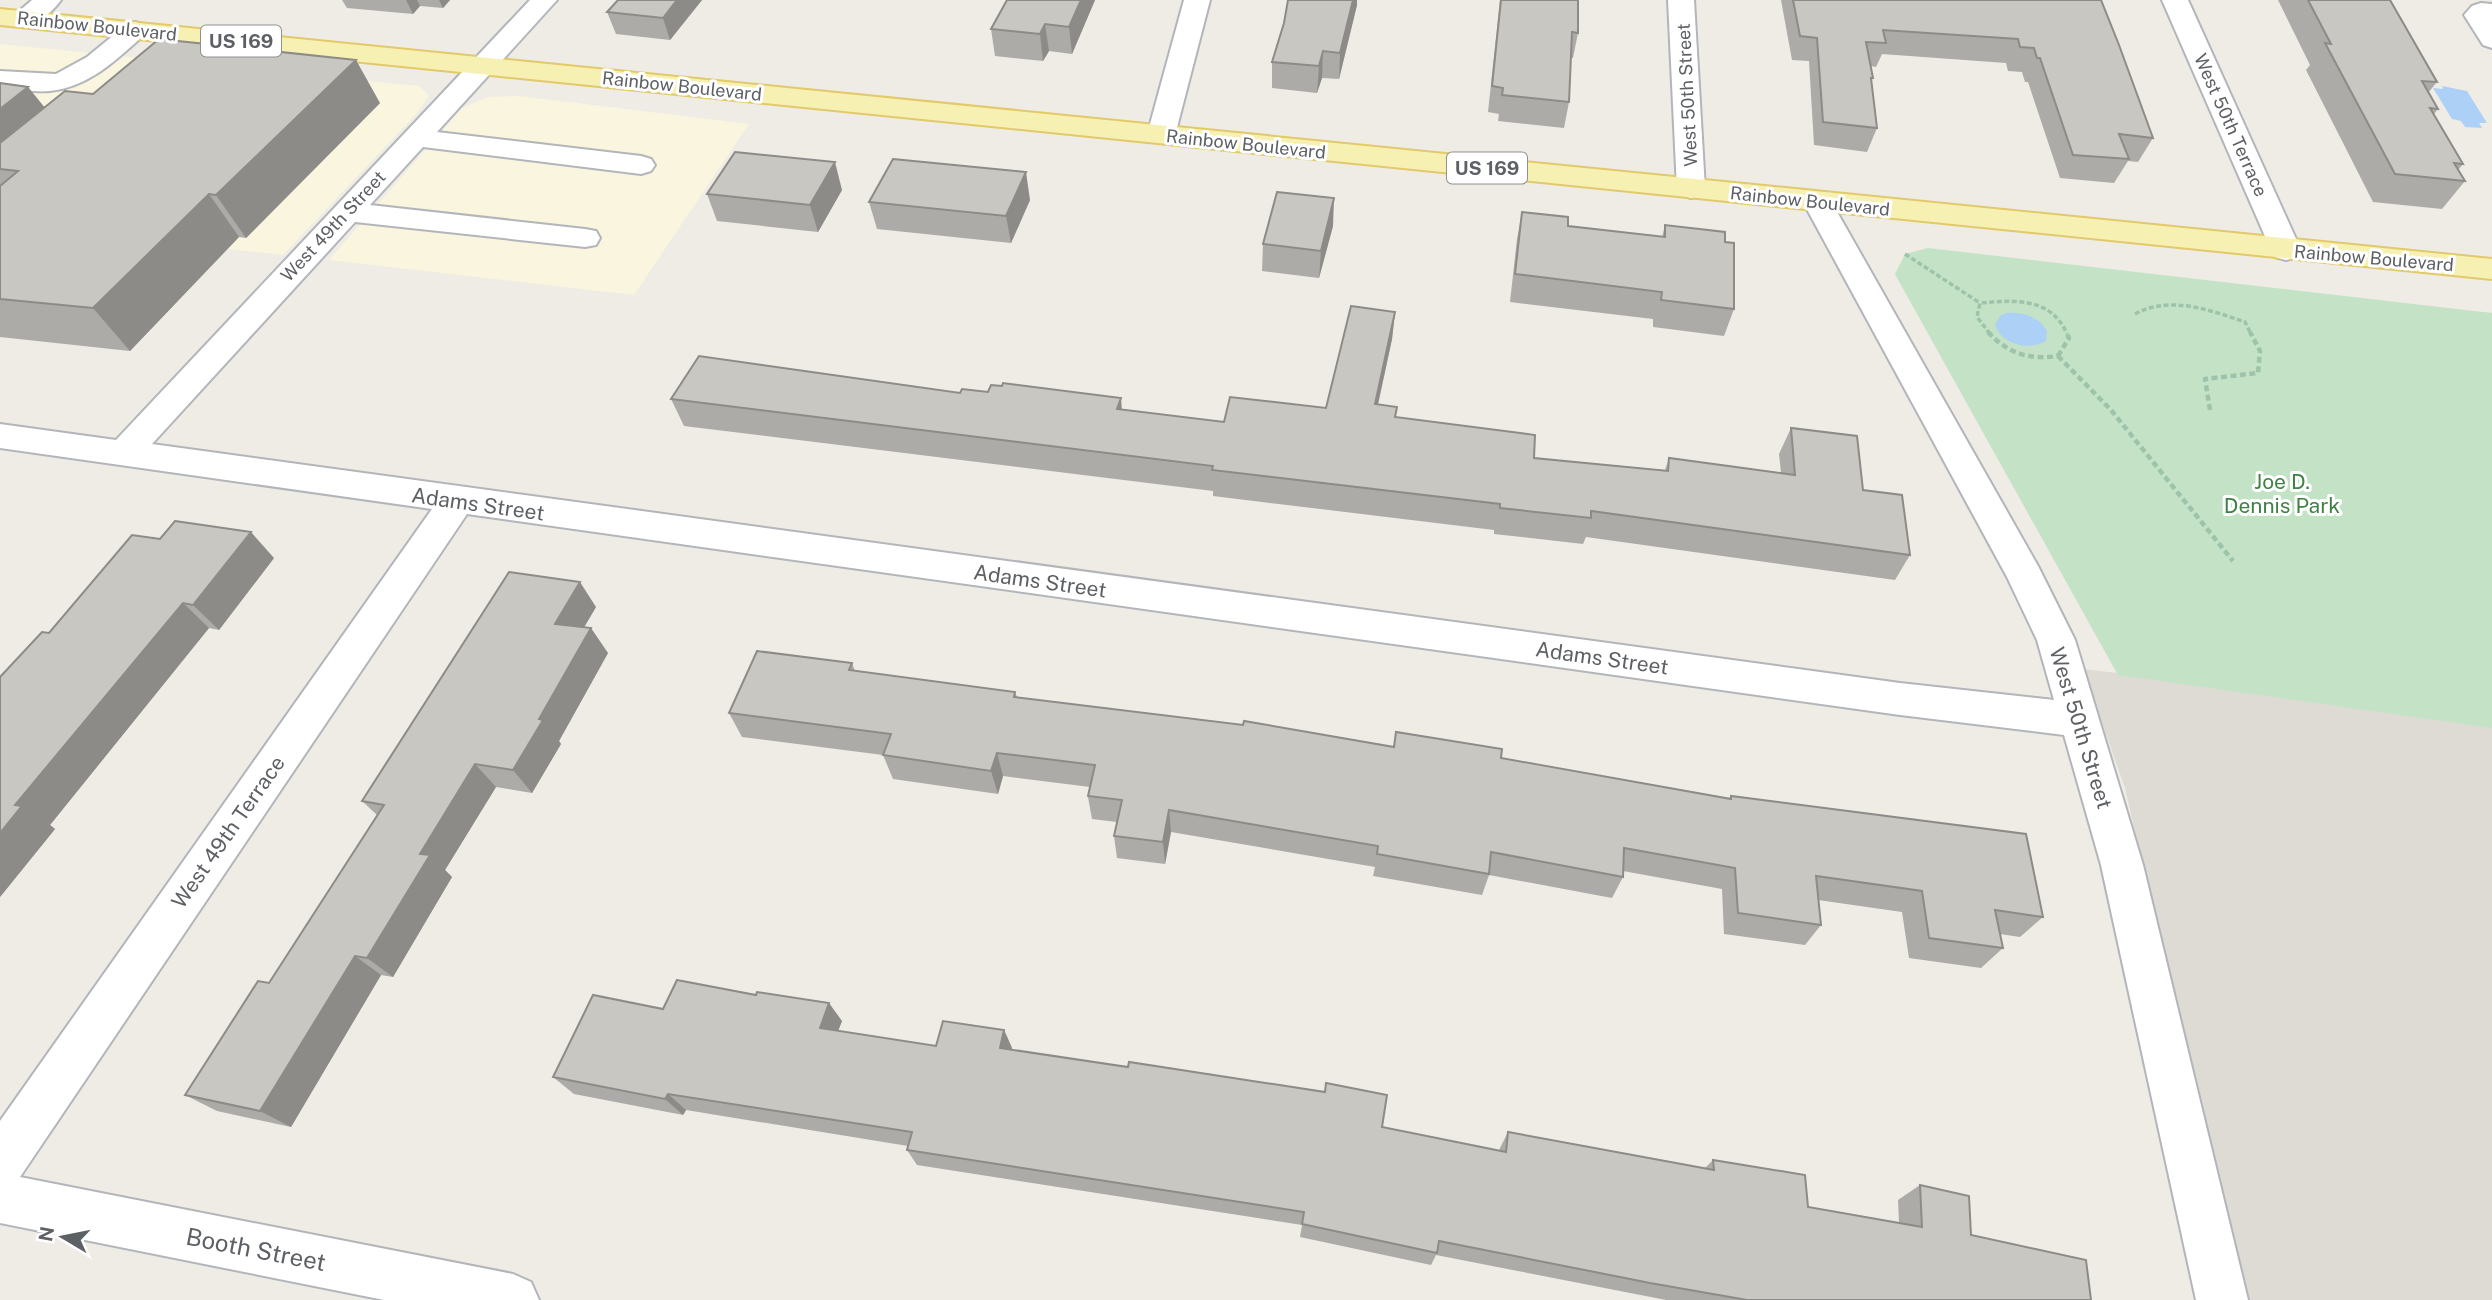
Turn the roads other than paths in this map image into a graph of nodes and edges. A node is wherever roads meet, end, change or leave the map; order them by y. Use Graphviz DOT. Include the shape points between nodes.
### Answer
graph roads {
  1 [pos="48,0"];
  2 [pos="544,0"];
  3 [pos="1198,0"];
  4 [pos="1681,0"];
  5 [pos="2175,0"];
  6 [pos="2492,12"];
  7 [pos="11,18"];
  8 [pos="135,30"];
  9 [pos="194,36"];
  10 [pos="2492,40"];
  11 [pos="169,58"];
  12 [pos="482,66"];
  13 [pos="0,79"];
  14 [pos="1161,135"];
  15 [pos="415,138"];
  16 [pos="640,165"];
  17 [pos="1691,189"];
  18 [pos="1818,202"];
  19 [pos="347,212"];
  20 [pos="585,237"];
  21 [pos="2286,250"];
  22 [pos="2492,269"];
  23 [pos="0,436"];
  24 [pos="123,453"];
  25 [pos="457,501"];
  26 [pos="2081,720"];
  27 [pos="0,1163"];
  28 [pos="0,1198"];
  29 [pos="513,1300"];
  30 [pos="2222,1300"];
  1 -- 7 [label="street"];
  2 -- 12 [label="street, West 49th Street"];
  3 -- 14 [label="street"];
  4 -- 17 [label="street, West 50th Street"];
  5 -- 21 [label="street, West 50th Terrace"];
  6 -- 10 [label="street" via="2477,15"];
  7 -- 8 [label="main road, Rainbow Boulevard / US 169"];
  8 -- 9 [label="main road, Rainbow Boulevard / US 169"];
  8 -- 13 [label="street" via="87,69 64,80"];
  9 -- 11 [label="street"];
  9 -- 12 [label="main road, Rainbow Boulevard / US 169"];
  12 -- 14 [label="main road, Rainbow Boulevard / US 169"];
  12 -- 15 [label="street, West 49th Street"];
  14 -- 17 [label="main road, Rainbow Boulevard / US 169"];
  15 -- 16 [label="street"];
  15 -- 19 [label="street, West 49th Street"];
  17 -- 18 [label="main road, Rainbow Boulevard / US 169"];
  18 -- 21 [label="main road, Rainbow Boulevard / US 169"];
  18 -- 26 [label="street, West 50th Street" via="2025,576 2056,640"];
  19 -- 20 [label="street"];
  19 -- 24 [label="street, West 49th Street"];
  21 -- 22 [label="main road, Rainbow Boulevard / US 169"];
  23 -- 24 [label="street, Adams Street"];
  24 -- 25 [label="street, Adams Street"];
  25 -- 26 [label="street, Adams Street"];
  25 -- 27 [label="street, West 49th Terrace"];
  26 -- 30 [label="street, West 50th Street" via="2122,865"];
  28 -- 29 [label="street, Booth Street"];
}
